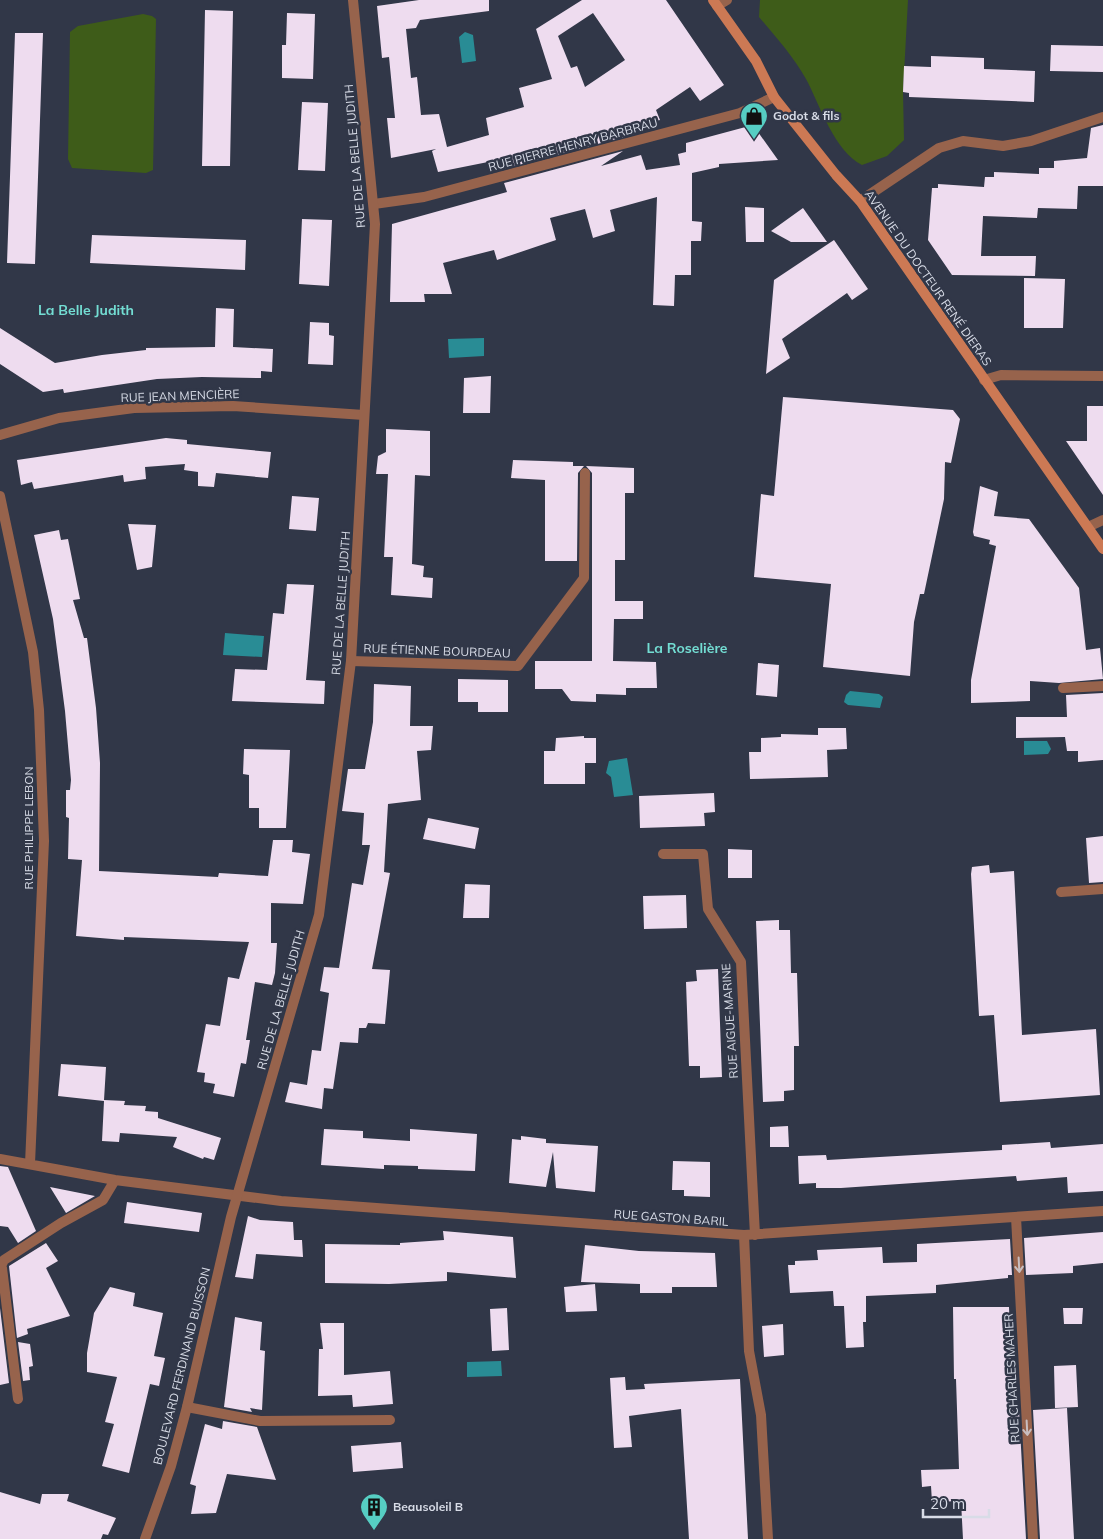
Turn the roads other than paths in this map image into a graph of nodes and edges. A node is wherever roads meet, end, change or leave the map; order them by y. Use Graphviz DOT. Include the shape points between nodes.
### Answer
graph roads {
  1 [pos="353,0"];
  2 [pos="727,0"];
  3 [pos="715,3"];
  4 [pos="774,97"];
  5 [pos="1103,117"];
  6 [pos="860,201"];
  7 [pos="374,204"];
  8 [pos="1103,376"];
  9 [pos="984,380"];
  10 [pos="364,416"];
  11 [pos="0,434"];
  12 [pos="585,473"];
  13 [pos="0,496"];
  14 [pos="1103,520"];
  15 [pos="1088,527"];
  16 [pos="1103,549"];
  17 [pos="351,661"];
  18 [pos="1103,686"];
  19 [pos="1063,688"];
  20 [pos="663,854"];
  21 [pos="1103,889"];
  22 [pos="1060,892"];
  23 [pos="0,1159"];
  24 [pos="30,1164"];
  25 [pos="115,1180"];
  26 [pos="237,1196"];
  27 [pos="1103,1211"];
  28 [pos="1016,1217"];
  29 [pos="755,1235"];
  30 [pos="744,1236"];
  31 [pos="1,1268"];
  32 [pos="18,1399"];
  33 [pos="187,1407"];
  34 [pos="390,1420"];
  35 [pos="145,1539"];
  36 [pos="768,1539"];
  37 [pos="1033,1539"];
  1 -- 7 [label="street, RUE DE LA BELLE JUDITH"];
  2 -- 3 [label="street"];
  3 -- 4 [label="main road, AVENUE DU DOCTEUR RENÉ DIERAS" via="756,61"];
  4 -- 6 [label="main road, AVENUE DU DOCTEUR RENÉ DIERAS"];
  4 -- 7 [label="street, RUE PIERRE HENRY BARBRAU" via="740,112 424,197"];
  5 -- 6 [label="street" via="1031,141 1002,146 963,141 939,148"];
  6 -- 9 [label="main road, AVENUE DU DOCTEUR RENÉ DIERAS"];
  7 -- 10 [label="street, RUE DE LA BELLE JUDITH"];
  8 -- 9 [label="street" via="1000,376"];
  9 -- 15 [label="main road, AVENUE DU DOCTEUR RENÉ DIERAS"];
  10 -- 11 [label="street, RUE JEAN MENCIÈRE" via="233,406 134,408 59,418"];
  10 -- 17 [label="street, RUE DE LA BELLE JUDITH"];
  12 -- 17 [label="street, RUE ÉTIENNE BOURDEAU" via="584,578 518,666"];
  13 -- 24 [label="street, RUE PHILIPPE LEBON" via="33,652 39,710 44,841"];
  14 -- 15 [label="street"];
  15 -- 16 [label="main road, AVENUE DU DOCTEUR RENÉ DIERAS"];
  17 -- 26 [label="street, RUE DE LA BELLE JUDITH" via="319,915"];
  18 -- 19 [label="street"];
  20 -- 29 [label="street, RUE AIGUE-MARINE" via="703,854 708,909 741,962"];
  21 -- 22 [label="street"];
  23 -- 24 [label="street, RUE GASTON BARIL"];
  24 -- 25 [label="street, RUE GASTON BARIL"];
  25 -- 26 [label="street, RUE GASTON BARIL"];
  25 -- 31 [label="street" via="103,1200 4,1260"];
  26 -- 30 [label="street, RUE GASTON BARIL"];
  26 -- 33 [label="street, BOULEVARD FERDINAND BUISSON"];
  27 -- 28 [label="street, RUE GASTON BARIL"];
  28 -- 29 [label="street, RUE GASTON BARIL"];
  28 -- 37 [label="street, RUE CHARLES MAHER, one-way"];
  29 -- 30 [label="street, RUE GASTON BARIL"];
  30 -- 36 [label="street" via="749,1351 761,1415"];
  31 -- 32 [label="street"];
  33 -- 34 [label="street" via="260,1421"];
  33 -- 35 [label="street, BOULEVARD FERDINAND BUISSON" via="171,1466"];
}
